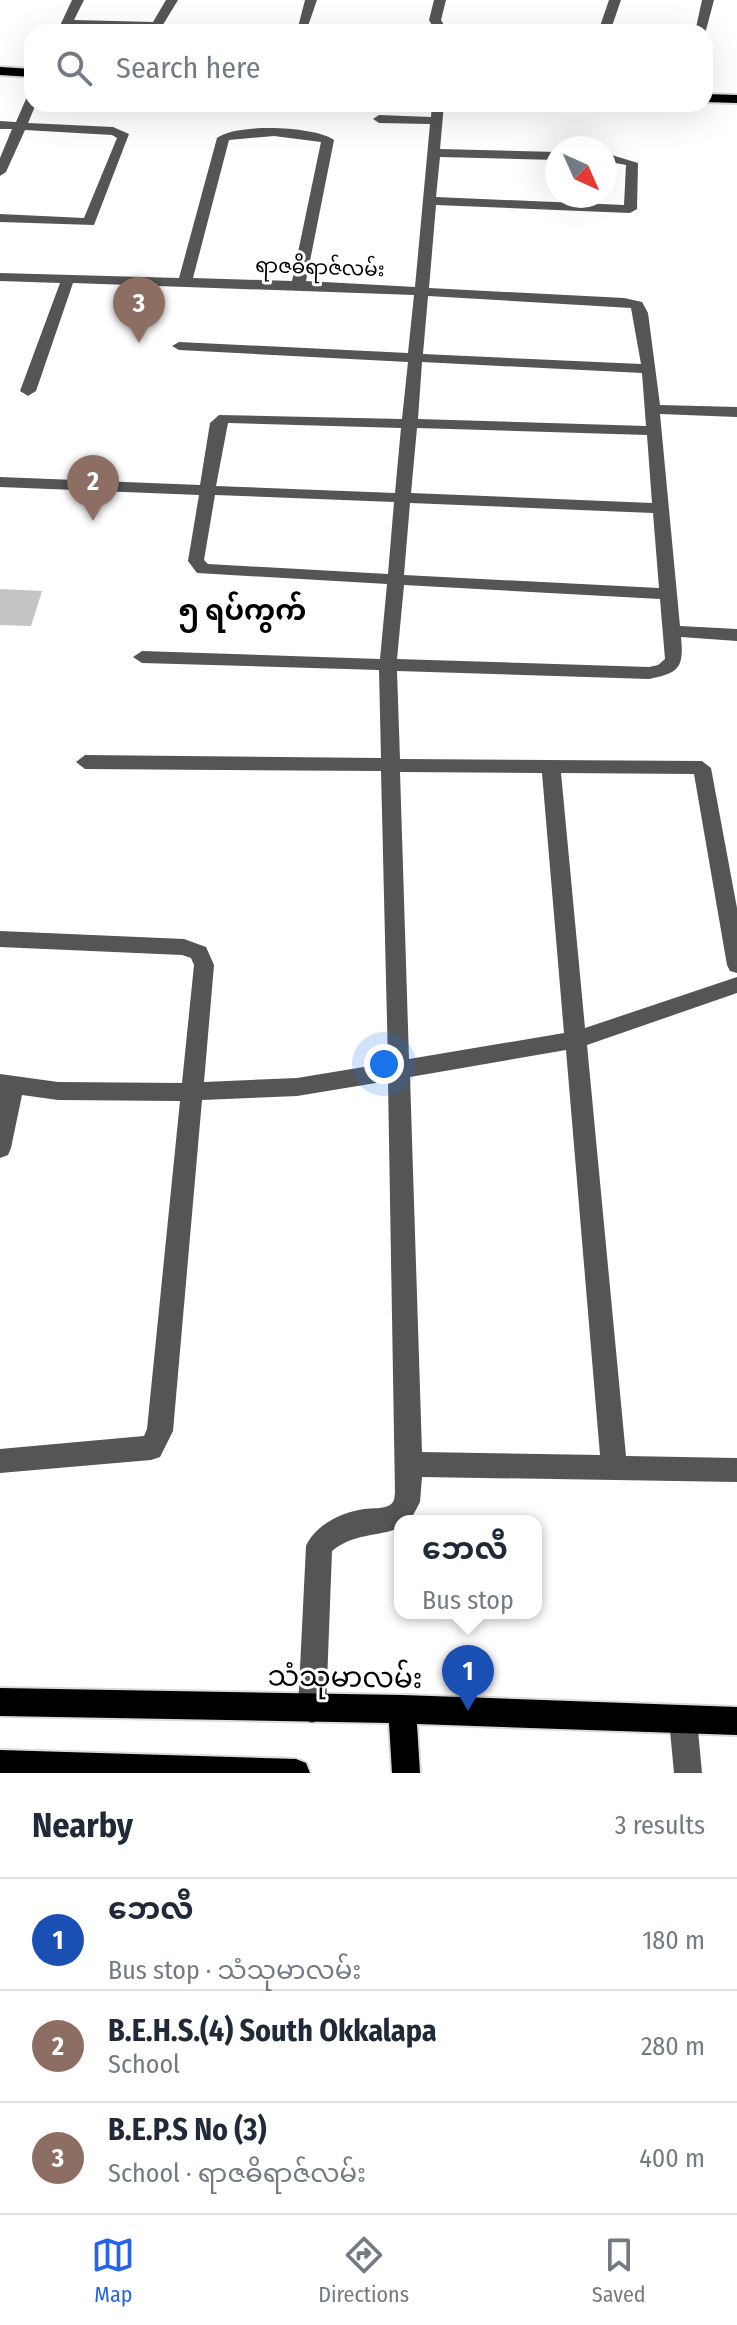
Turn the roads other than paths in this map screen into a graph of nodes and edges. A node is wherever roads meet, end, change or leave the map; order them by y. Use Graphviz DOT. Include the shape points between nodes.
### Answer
graph roads {
  1 [pos="78,0"];
  2 [pos="172,0"];
  3 [pos="311,0"];
  4 [pos="440,0"];
  5 [pos="615,0"];
  6 [pos="708,0"];
  7 [pos="67,24"];
  8 [pos="158,24"];
  9 [pos="303,24"];
  10 [pos="437,24"];
  11 [pos="607,24"];
  12 [pos="703,24"];
  13 [pos="0,71"];
  14 [pos="24,72"];
  15 [pos="713,98"];
  16 [pos="737,99"];
  17 [pos="26,112"];
  18 [pos="437,113"];
  19 [pos="379,119"];
  20 [pos="0,125"];
  21 [pos="19,126"];
  22 [pos="434,153"];
  23 [pos="545,156"];
  24 [pos="617,160"];
  25 [pos="0,172"];
  26 [pos="430,201"];
  27 [pos="545,206"];
  28 [pos="605,208"];
  29 [pos="0,218"];
  30 [pos="0,277"];
  31 [pos="68,279"];
  32 [pos="185,282"];
  33 [pos="298,285"];
  34 [pos="420,291"];
  35 [pos="179,346"];
  36 [pos="414,357"];
  37 [pos="649,369"];
  38 [pos="28,391"];
  39 [pos="650,409"];
  40 [pos="737,412"];
  41 [pos="409,422"];
  42 [pos="652,431"];
  43 [pos="0,482"];
  44 [pos="210,489"];
  45 [pos="402,500"];
  46 [pos="659,508"];
  47 [pos="395,580"];
  48 [pos="668,594"];
  49 [pos="670,631"];
  50 [pos="737,635"];
  51 [pos="142,657"];
  52 [pos="388,664"];
  53 [pos="85,762"];
  54 [pos="391,765"];
  55 [pos="551,767"];
  56 [pos="0,939"];
  57 [pos="737,965"];
  58 [pos="737,985"];
  59 [pos="575,1040"];
  60 [pos="399,1073"];
  61 [pos="6,1084"];
  62 [pos="190,1092"];
  63 [pos="0,1148"];
  64 [pos="0,1461"];
  65 [pos="409,1464"];
  66 [pos="614,1467"];
  67 [pos="737,1470"];
  68 [pos="398,1515"];
  69 [pos="394,1517"];
  70 [pos="0,1702"];
  71 [pos="312,1709"];
  72 [pos="402,1709"];
  73 [pos="683,1720"];
  74 [pos="737,1721"];
  75 [pos="0,1764"];
  76 [pos="296,1773"];
  77 [pos="406,1773"];
  78 [pos="688,1773"];
  1 -- 7 [label="street"];
  2 -- 8 [label="street"];
  3 -- 9 [label="street"];
  4 -- 10 [label="street"];
  5 -- 11 [label="street"];
  6 -- 12 [label="street"];
  13 -- 14 [label="main road"];
  15 -- 16 [label="main road"];
  17 -- 21 [label="street"];
  18 -- 19 [label="street"];
  18 -- 22 [label="street"];
  20 -- 21 [label="street"];
  21 -- 25 [label="street"];
  21 -- 29 [label="street" via="113,131 123,138 89,222"];
  22 -- 23 [label="street"];
  22 -- 26 [label="street"];
  24 -- 28 [label="street" via="632,163 630,209"];
  26 -- 27 [label="street"];
  26 -- 34 [label="street"];
  30 -- 31 [label="street, ရာဇဓိရာဇ်လမ်း"];
  31 -- 32 [label="street, ရာဇဓိရာဇ်လမ်း"];
  31 -- 38 [label="street"];
  32 -- 33 [label="street, ရာဇဓိရာဇ်လမ်း"];
  32 -- 33 [label="street" via="223,138 236,132 328,140"];
  33 -- 34 [label="street, ရာဇဓိရာဇ်လမ်း"];
  34 -- 36 [label="street"];
  34 -- 37 [label="street, ရာဇဓိရာဇ်လမ်း" via="637,305"];
  35 -- 36 [label="street"];
  36 -- 37 [label="street"];
  36 -- 41 [label="street"];
  37 -- 39 [label="street"];
  39 -- 40 [label="street"];
  39 -- 42 [label="street"];
  41 -- 42 [label="street"];
  41 -- 44 [label="street" via="224,418 218,423"];
  41 -- 45 [label="street"];
  42 -- 46 [label="street"];
  43 -- 44 [label="street"];
  44 -- 45 [label="street"];
  44 -- 47 [label="street" via="196,561 203,569"];
  45 -- 46 [label="street"];
  45 -- 47 [label="street"];
  46 -- 48 [label="street"];
  47 -- 48 [label="street"];
  47 -- 52 [label="street"];
  48 -- 49 [label="street"];
  49 -- 50 [label="street"];
  49 -- 52 [label="street" via="674,660 664,670 649,673"];
  51 -- 52 [label="street"];
  52 -- 54 [label="street"];
  53 -- 54 [label="street"];
  54 -- 55 [label="street"];
  54 -- 60 [label="street"];
  55 -- 57 [label="street" via="702,768"];
  55 -- 59 [label="street"];
  56 -- 62 [label="street" via="184,947 199,953 204,965"];
  58 -- 59 [label="street"];
  59 -- 60 [label="street"];
  59 -- 66 [label="street"];
  60 -- 62 [label="street" via="297,1087"];
  60 -- 65 [label="street"];
  61 -- 62 [label="street" via="58,1091"];
  61 -- 63 [label="street"];
  62 -- 64 [label="street" via="156,1439 151,1448 129,1453"];
  65 -- 66 [label="street"];
  65 -- 68 [label="street" via="407,1503"];
  66 -- 67 [label="street"];
  69 -- 71 [label="street" via="355,1523 319,1546"];
  70 -- 71 [label="main road, သံသုမာလမ်း"];
  71 -- 72 [label="main road, သံသုမာလမ်း"];
  72 -- 73 [label="main road, သံသုမာလမ်း"];
  72 -- 77 [label="main road"];
  73 -- 74 [label="main road, သံသုမာလမ်း"];
  73 -- 78 [label="street"];
  75 -- 76 [label="main road"];
}
